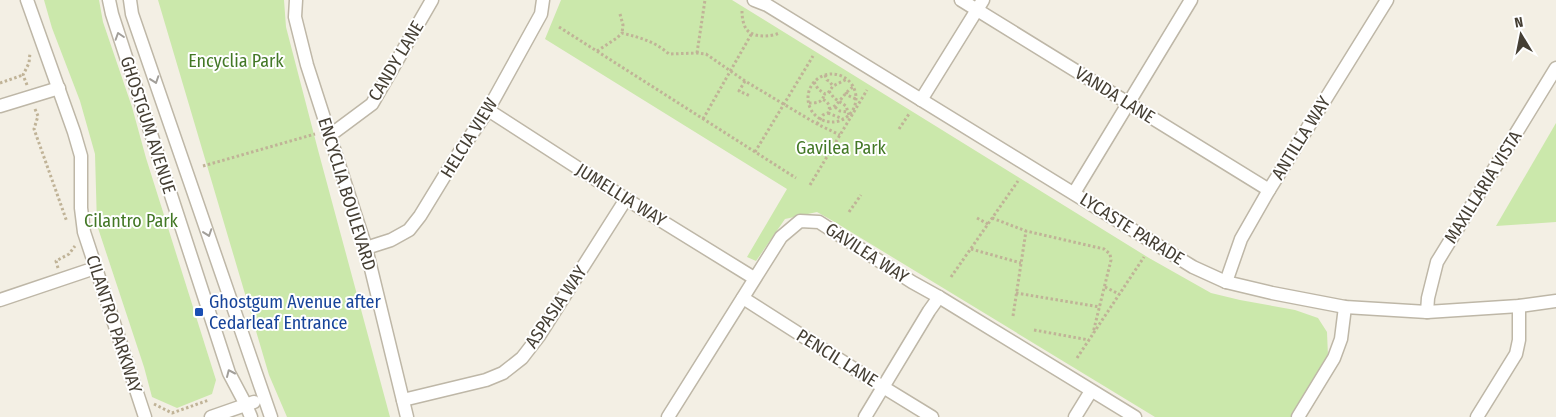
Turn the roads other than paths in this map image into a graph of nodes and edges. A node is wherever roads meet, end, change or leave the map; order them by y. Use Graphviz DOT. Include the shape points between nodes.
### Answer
graph roads {
  1 [pos="27,0"];
  2 [pos="109,0"];
  3 [pos="130,0"];
  4 [pos="296,0"];
  5 [pos="432,0"];
  6 [pos="543,0"];
  7 [pos="754,0"];
  8 [pos="961,0"];
  9 [pos="1191,0"];
  10 [pos="1387,0"];
  11 [pos="769,3"];
  12 [pos="980,5"];
  13 [pos="1556,68"];
  14 [pos="59,88"];
  15 [pos="921,100"];
  16 [pos="1128,102"];
  17 [pos="0,106"];
  18 [pos="488,110"];
  19 [pos="324,134"];
  20 [pos="1269,190"];
  21 [pos="1074,193"];
  22 [pos="626,199"];
  23 [pos="366,248"];
  24 [pos="95,268"];
  25 [pos="754,278"];
  26 [pos="1226,282"];
  27 [pos="939,297"];
  28 [pos="743,298"];
  29 [pos="0,300"];
  30 [pos="1556,302"];
  31 [pos="1519,306"];
  32 [pos="1345,307"];
  33 [pos="1428,312"];
  34 [pos="884,387"];
  35 [pos="1091,391"];
  36 [pos="264,399"];
  37 [pos="403,400"];
  38 [pos="249,411"];
  39 [pos="143,412"];
  40 [pos="212,417"];
  41 [pos="271,417"];
  42 [pos="407,417"];
  43 [pos="668,417"];
  44 [pos="865,417"];
  45 [pos="932,417"];
  46 [pos="1075,417"];
  47 [pos="1135,417"];
  48 [pos="1298,417"];
  49 [pos="1477,417"];
  1 -- 14 [label="street, CILANTRO PARKWAY"];
  38 -- 2 [label="street, GHOSTGUM AVENUE, one-way" via="229,373"];
  3 -- 36 [label="street, GHOSTGUM AVENUE, one-way" via="132,14"];
  4 -- 19 [label="street, ENCYCLIA BOULEVARD" via="295,17"];
  5 -- 19 [label="street, CANDY LANE" via="372,104"];
  6 -- 18 [label="street, HELCIA VIEW" via="541,14"];
  7 -- 11 [label="street, LYCASTE PARADE"];
  8 -- 12 [label="street, VANDA LANE"];
  9 -- 16 [label="street"];
  10 -- 20 [label="street, ANTILLA WAY"];
  11 -- 15 [label="street, LYCASTE PARADE"];
  12 -- 15 [label="street"];
  12 -- 16 [label="street, VANDA LANE"];
  13 -- 33 [label="street, MAXILLARIA VISTA" via="1437,262"];
  14 -- 17 [label="street"];
  14 -- 24 [label="street, CILANTRO PARKWAY" via="81,156 81,208 84,232"];
  15 -- 21 [label="street, LYCASTE PARADE"];
  16 -- 20 [label="street, VANDA LANE"];
  16 -- 21 [label="street"];
  18 -- 22 [label="street, JUMELLIA WAY"];
  18 -- 23 [label="street, HELCIA VIEW" via="409,230"];
  19 -- 23 [label="street, ENCYCLIA BOULEVARD"];
  20 -- 26 [label="street, ANTILLA WAY" via="1241,239"];
  21 -- 26 [label="street, LYCASTE PARADE" via="1193,267"];
  22 -- 25 [label="street, JUMELLIA WAY"];
  22 -- 37 [label="street, ASPASIA WAY" via="522,358 504,373 486,380"];
  23 -- 37 [label="street, ENCYCLIA BOULEVARD"];
  24 -- 29 [label="street"];
  24 -- 39 [label="street, CILANTRO PARKWAY"];
  25 -- 27 [label="street, GAVILEA WAY" via="781,237 800,221 819,222"];
  25 -- 28 [label="street, GAVILEA WAY"];
  26 -- 32 [label="street, LYCASTE PARADE"];
  27 -- 34 [label="street"];
  27 -- 35 [label="street, GAVILEA WAY"];
  28 -- 34 [label="street, PENCIL LANE"];
  28 -- 43 [label="street, GAVILEA WAY"];
  30 -- 31 [label="street, LYCASTE PARADE"];
  31 -- 33 [label="street, LYCASTE PARADE"];
  31 -- 49 [label="street" via="1516,354"];
  32 -- 33 [label="street, LYCASTE PARADE"];
  32 -- 48 [label="street" via="1334,358"];
  34 -- 44 [label="street"];
  34 -- 45 [label="street, PENCIL LANE"];
  35 -- 46 [label="street"];
  35 -- 47 [label="street, GAVILEA WAY"];
  36 -- 38 [label="street"];
  36 -- 41 [label="street, GHOSTGUM AVENUE"];
  37 -- 42 [label="street, ENCYCLIA BOULEVARD"];
  38 -- 40 [label="street"];
}
